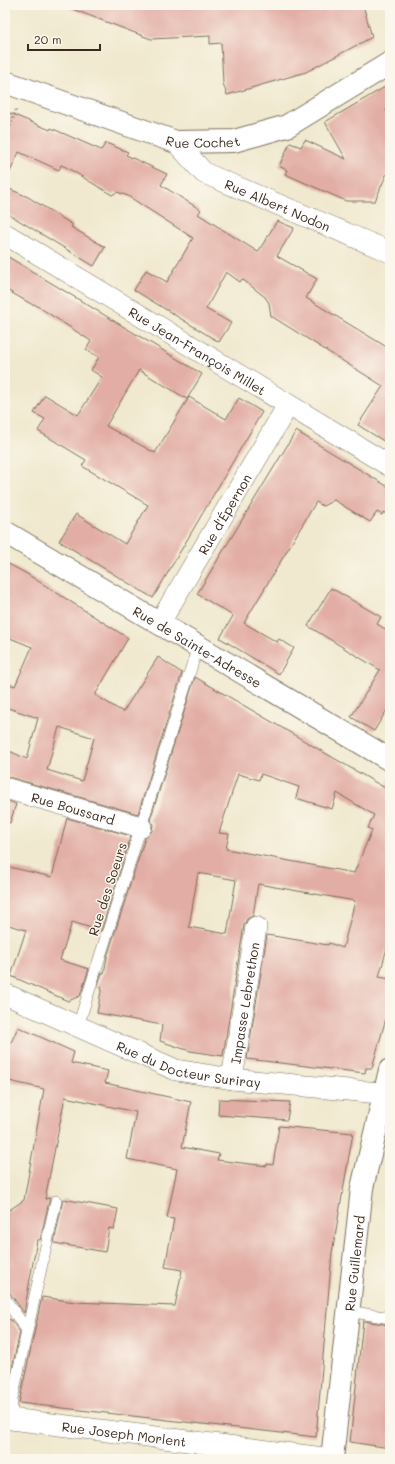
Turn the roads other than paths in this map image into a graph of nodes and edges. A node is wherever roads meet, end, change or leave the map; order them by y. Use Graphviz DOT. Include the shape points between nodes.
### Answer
graph roads {
  1 [pos="390,63"];
  2 [pos="5,82"];
  3 [pos="176,142"];
  4 [pos="5,234"];
  5 [pos="390,252"];
  6 [pos="288,405"];
  7 [pos="390,466"];
  8 [pos="5,532"];
  9 [pos="159,624"];
  10 [pos="198,646"];
  11 [pos="390,760"];
  12 [pos="5,788"];
  13 [pos="141,827"];
  14 [pos="256,927"];
  15 [pos="5,994"];
  16 [pos="78,1026"];
  17 [pos="390,1070"];
  18 [pos="232,1079"];
  19 [pos="387,1094"];
  20 [pos="56,1202"];
  21 [pos="5,1299"];
  22 [pos="348,1311"];
  23 [pos="390,1318"];
  24 [pos="27,1330"];
  25 [pos="11,1419"];
  26 [pos="332,1459"];
  1 -- 3 [label="street, Rue Cochet" via="287,126 234,141"];
  2 -- 3 [label="street, Rue Cochet"];
  3 -- 5 [label="street, Rue Albert Nodon" via="204,173"];
  4 -- 6 [label="street, Rue Jean-François Millet"];
  6 -- 7 [label="street, Rue Jean-François Millet"];
  6 -- 9 [label="street, Rue d'Épernon"];
  8 -- 9 [label="street, Rue de Sainte-Adresse"];
  9 -- 10 [label="street, Rue de Sainte-Adresse"];
  10 -- 11 [label="street, Rue de Sainte-Adresse"];
  10 -- 13 [label="lane, Rue des Soeurs"];
  12 -- 13 [label="street, Rue Boussard"];
  13 -- 16 [label="lane, Rue des Soeurs"];
  14 -- 18 [label="street, Impasse Lebrethon"];
  15 -- 16 [label="street, Rue du Docteur Suriray"];
  16 -- 18 [label="street, Rue du Docteur Suriray" via="176,1070"];
  17 -- 19 [label="street, Rue Guillemard"];
  18 -- 19 [label="street, Rue du Docteur Suriray"];
  19 -- 22 [label="street, Rue Guillemard" via="362,1188"];
  20 -- 24 [label="lane"];
  21 -- 24 [label="lane"];
  22 -- 23 [label="lane"];
  22 -- 26 [label="street, Rue Guillemard"];
  24 -- 25 [label="lane" via="12,1399"];
  25 -- 26 [label="street, Rue Joseph Morlent"];
}
